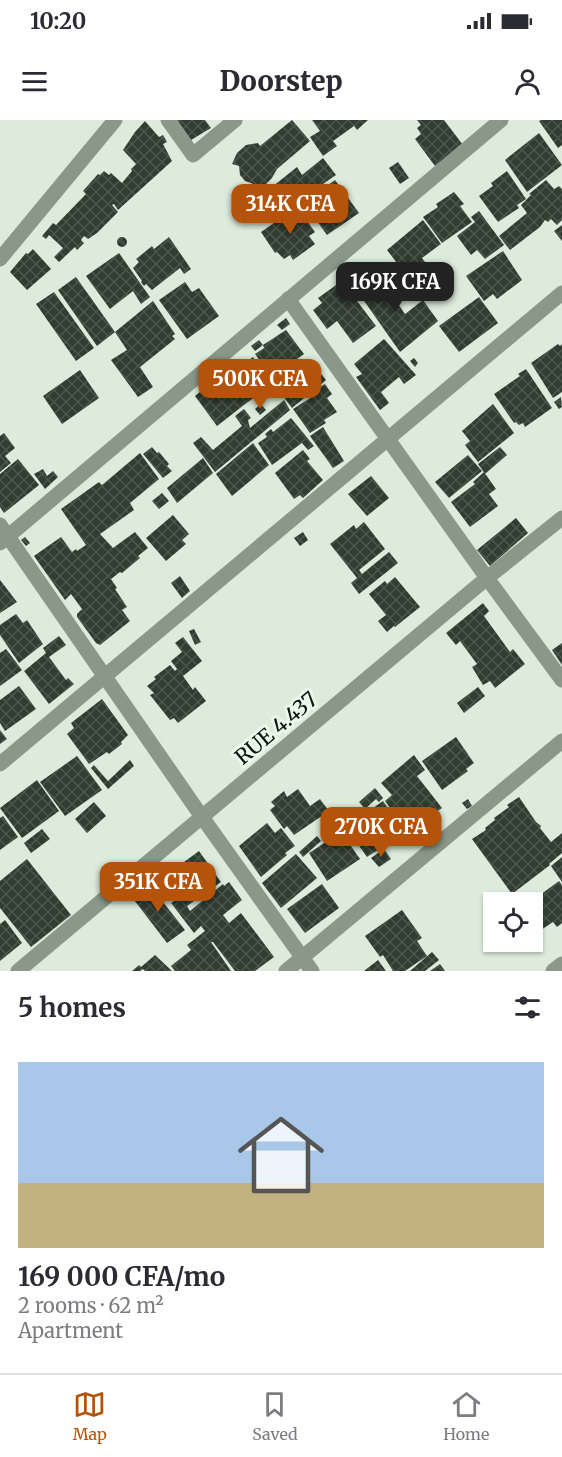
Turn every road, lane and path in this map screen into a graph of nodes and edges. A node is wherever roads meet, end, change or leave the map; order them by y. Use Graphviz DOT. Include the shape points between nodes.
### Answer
graph roads {
  1 [pos="115,120"];
  2 [pos="168,120"];
  3 [pos="235,120"];
  4 [pos="501,120"];
  5 [pos="0,259"];
  6 [pos="562,293"];
  7 [pos="288,299"];
  8 [pos="389,439"];
  9 [pos="562,518"];
  10 [pos="3,535"];
  11 [pos="487,578"];
  12 [pos="106,676"];
  13 [pos="562,680"];
  14 [pos="562,741"];
  15 [pos="0,764"];
  16 [pos="202,817"];
  17 [pos="302,957"];
  18 [pos="562,964"];
  19 [pos="18,971"];
  20 [pos="286,971"];
  21 [pos="312,971"];
  22 [pos="554,971"];
  1 -- 5 [label="street"];
  2 -- 3 [label="street" via="193,155"];
  4 -- 7 [label="street"];
  6 -- 8 [label="street"];
  7 -- 8 [label="street"];
  7 -- 10 [label="street"];
  8 -- 11 [label="street"];
  8 -- 12 [label="street"];
  9 -- 11 [label="street, RUE 4.437"];
  10 -- 12 [label="street"];
  11 -- 13 [label="street"];
  11 -- 16 [label="street, RUE 4.437"];
  12 -- 15 [label="street"];
  12 -- 16 [label="street"];
  14 -- 17 [label="street"];
  16 -- 17 [label="street"];
  16 -- 19 [label="street, RUE 4.437"];
  17 -- 20 [label="street"];
  17 -- 21 [label="street"];
  18 -- 22 [label="street"];
}
